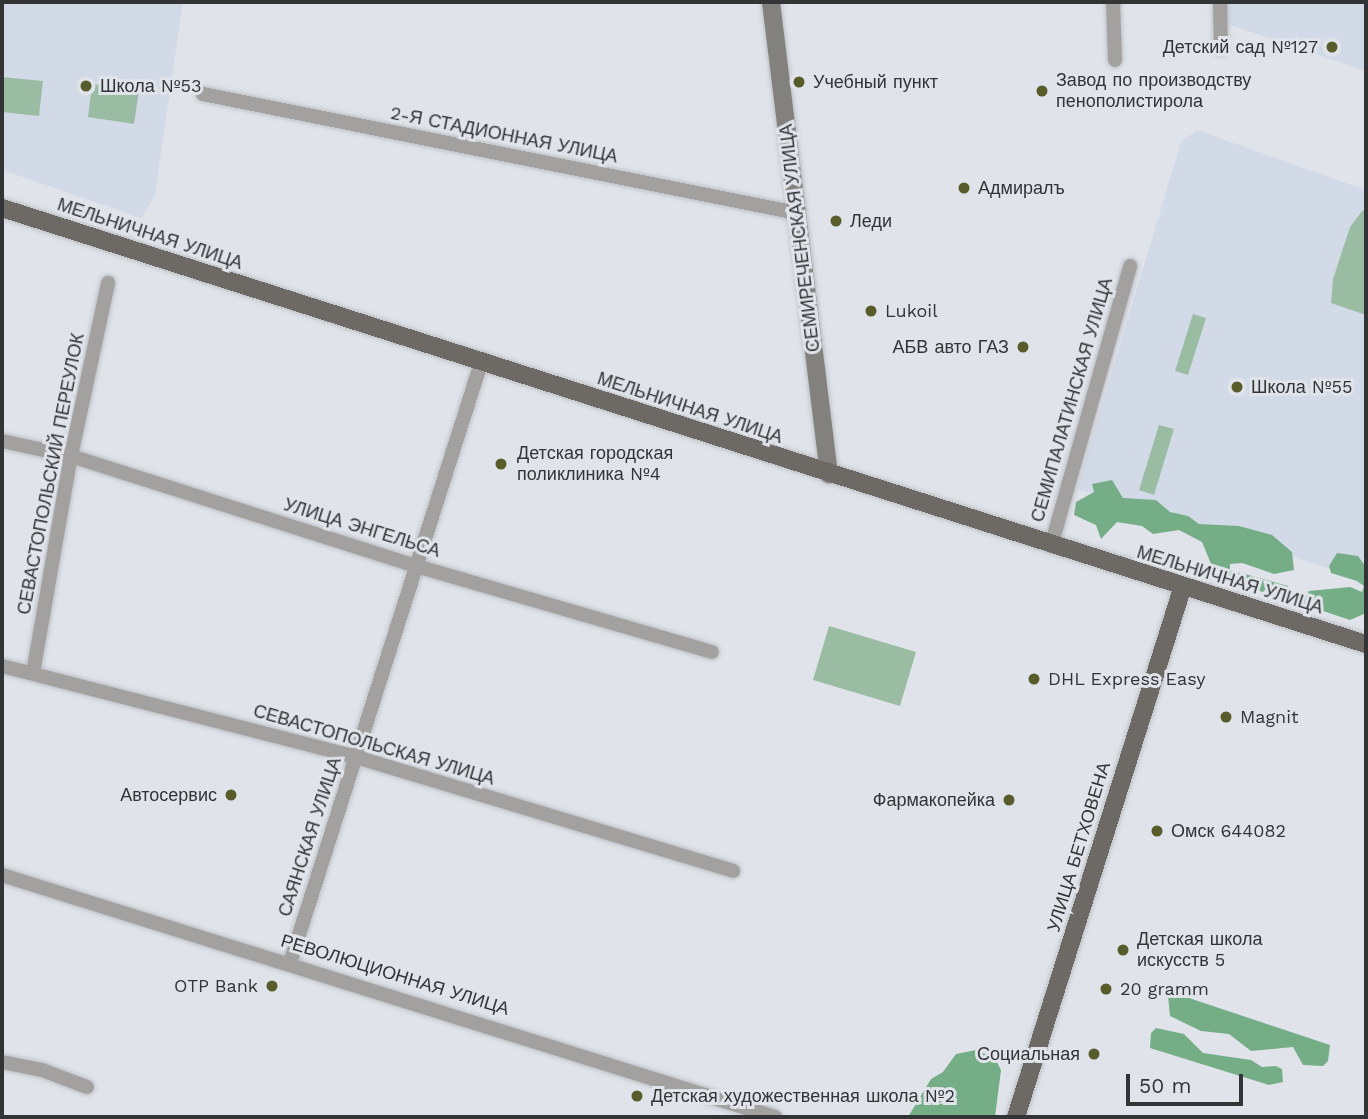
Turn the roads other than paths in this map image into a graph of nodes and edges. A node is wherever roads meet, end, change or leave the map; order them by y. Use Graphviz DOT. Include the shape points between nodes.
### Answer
graph roads {
  1 [pos="771,2"];
  2 [pos="1113,2"];
  3 [pos="1220,2"];
  4 [pos="1221,48"];
  5 [pos="1115,60"];
  6 [pos="203,94"];
  7 [pos="2,208"];
  8 [pos="797,213"];
  9 [pos="1130,266"];
  10 [pos="108,283"];
  11 [pos="481,363"];
  12 [pos="2,441"];
  13 [pos="71,456"];
  14 [pos="829,474"];
  15 [pos="1051,546"];
  16 [pos="416,566"];
  17 [pos="1182,589"];
  18 [pos="1366,644"];
  19 [pos="712,652"];
  20 [pos="2,666"];
  21 [pos="33,673"];
  22 [pos="356,757"];
  23 [pos="733,871"];
  24 [pos="2,874"];
  25 [pos="290,963"];
  26 [pos="2,1062"];
  27 [pos="87,1087"];
  28 [pos="775,1117"];
  29 [pos="1016,1117"];
  1 -- 8 [label="main road, СЕМИРЕЧЕНСКАЯ УЛИЦА"];
  2 -- 5 [label="street"];
  3 -- 4 [label="street"];
  6 -- 8 [label="street, 2-Я СТАДИОННАЯ УЛИЦА"];
  7 -- 11 [label="main road, МЕЛЬНИЧНАЯ УЛИЦА"];
  8 -- 14 [label="main road, СЕМИРЕЧЕНСКАЯ УЛИЦА"];
  9 -- 15 [label="street, СЕМИПАЛАТИНСКАЯ УЛИЦА"];
  10 -- 13 [label="street, СЕВАСТОПОЛЬСКИЙ ПЕРЕУЛОК"];
  11 -- 14 [label="main road, МЕЛЬНИЧНАЯ УЛИЦА"];
  11 -- 16 [label="street, САЯНСКАЯ УЛИЦА"];
  12 -- 13 [label="street, УЛИЦА ЭНГЕЛЬСА"];
  13 -- 16 [label="street, УЛИЦА ЭНГЕЛЬСА"];
  13 -- 21 [label="street, СЕВАСТОПОЛЬСКИЙ ПЕРЕУЛОК"];
  14 -- 15 [label="main road, МЕЛЬНИЧНАЯ УЛИЦА"];
  15 -- 17 [label="main road, МЕЛЬНИЧНАЯ УЛИЦА"];
  16 -- 19 [label="street, УЛИЦА ЭНГЕЛЬСА"];
  16 -- 22 [label="street, САЯНСКАЯ УЛИЦА"];
  17 -- 18 [label="main road, МЕЛЬНИЧНАЯ УЛИЦА"];
  17 -- 29 [label="main road, УЛИЦА БЕТХОВЕНА"];
  20 -- 21 [label="street, СЕВАСТОПОЛЬСКАЯ УЛИЦА"];
  21 -- 22 [label="street, СЕВАСТОПОЛЬСКАЯ УЛИЦА"];
  22 -- 23 [label="street, СЕВАСТОПОЛЬСКАЯ УЛИЦА"];
  22 -- 25 [label="street, САЯНСКАЯ УЛИЦА"];
  24 -- 25 [label="street, РЕВОЛЮЦИОННАЯ УЛИЦА"];
  25 -- 28 [label="street, РЕВОЛЮЦИОННАЯ УЛИЦА"];
  26 -- 27 [label="street" via="42,1070"];
}
